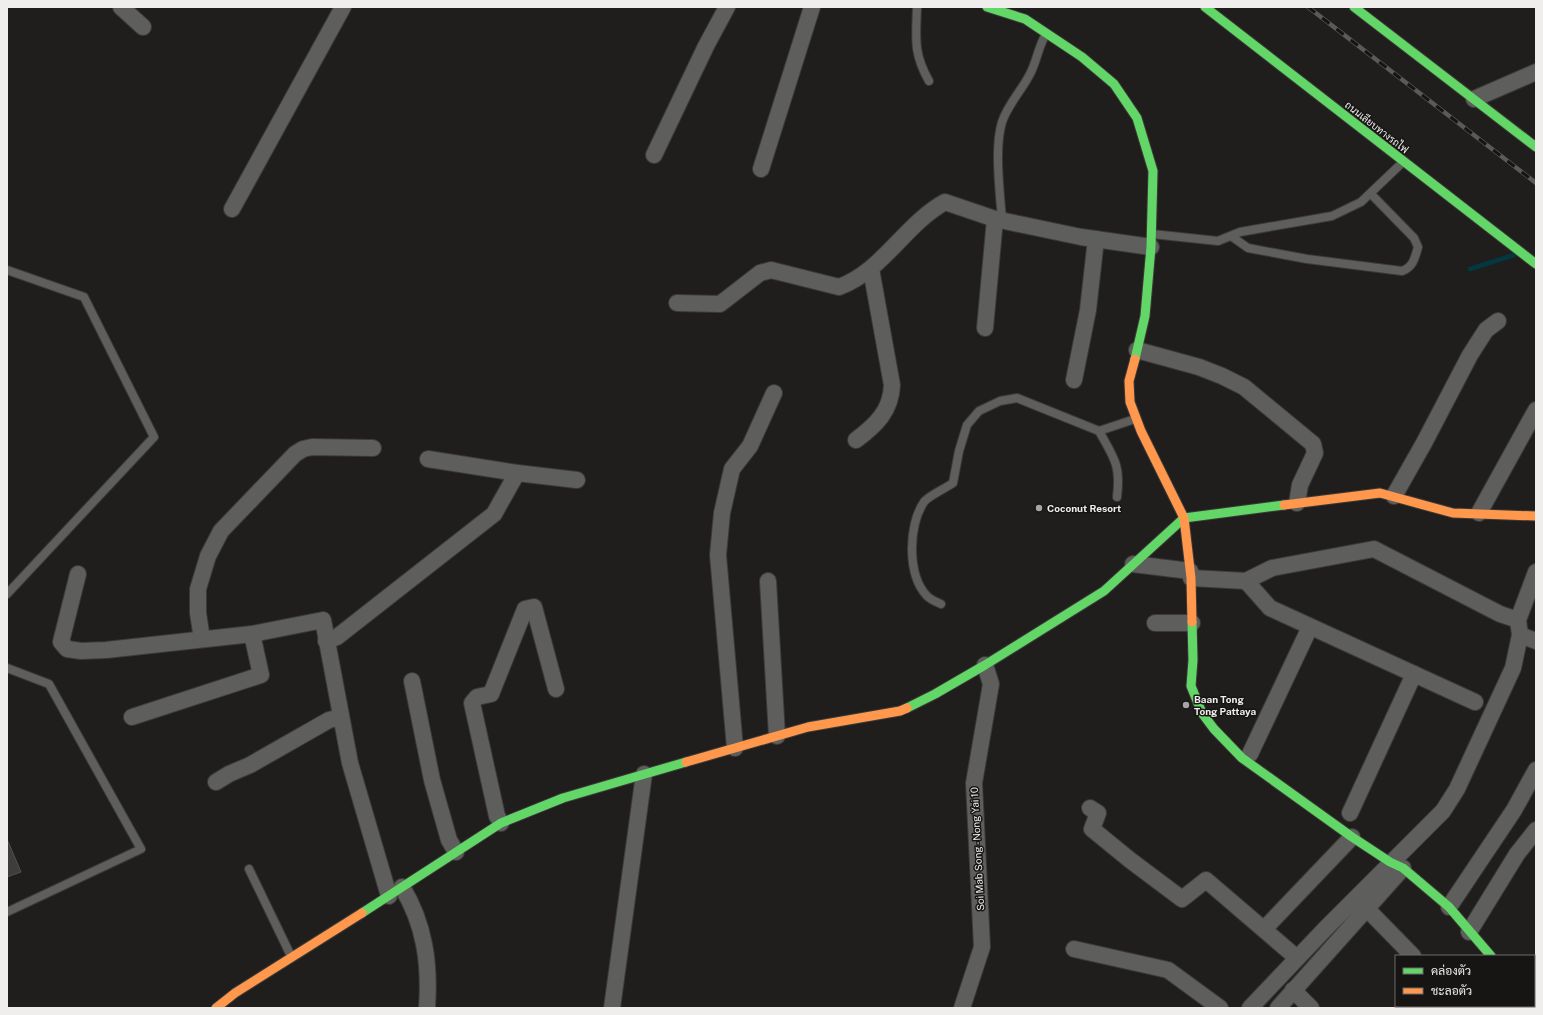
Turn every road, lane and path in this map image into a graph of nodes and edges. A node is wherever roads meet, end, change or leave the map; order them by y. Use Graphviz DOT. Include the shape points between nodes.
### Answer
graph roads {
  1 [pos="121,7"];
  2 [pos="343,7"];
  3 [pos="728,7"];
  4 [pos="812,7"];
  5 [pos="918,7"];
  6 [pos="987,7"];
  7 [pos="1205,7"];
  8 [pos="1354,7"];
  9 [pos="142,27"];
  10 [pos="1047,34"];
  11 [pos="1536,72"];
  12 [pos="929,82"];
  13 [pos="1474,99"];
  14 [pos="1536,147"];
  15 [pos="654,155"];
  16 [pos="1404,161"];
  17 [pos="761,169"];
  18 [pos="1371,194"];
  19 [pos="232,209"];
  20 [pos="999,220"];
  21 [pos="1232,236"];
  22 [pos="1096,239"];
  23 [pos="1152,240"];
  24 [pos="1536,264"];
  25 [pos="871,269"];
  26 [pos="7,270"];
  27 [pos="677,303"];
  28 [pos="1498,321"];
  29 [pos="985,328"];
  30 [pos="1137,350"];
  31 [pos="1074,380"];
  32 [pos="774,393"];
  33 [pos="1536,410"];
  34 [pos="1136,418"];
  35 [pos="1099,431"];
  36 [pos="856,440"];
  37 [pos="373,448"];
  38 [pos="428,459"];
  39 [pos="517,473"];
  40 [pos="577,480"];
  41 [pos="1394,496"];
  42 [pos="1117,497"];
  43 [pos="1297,503"];
  44 [pos="1479,513"];
  45 [pos="1536,516"];
  46 [pos="1184,518"];
  47 [pos="1133,564"];
  48 [pos="1536,572"];
  49 [pos="78,574"];
  50 [pos="1190,575"];
  51 [pos="768,581"];
  52 [pos="1246,581"];
  53 [pos="7,594"];
  54 [pos="941,604"];
  55 [pos="1154,623"];
  56 [pos="1192,623"];
  57 [pos="1310,627"];
  58 [pos="1519,628"];
  59 [pos="252,634"];
  60 [pos="202,639"];
  61 [pos="326,641"];
  62 [pos="1536,641"];
  63 [pos="985,665"];
  64 [pos="7,668"];
  65 [pos="1414,674"];
  66 [pos="412,681"];
  67 [pos="556,689"];
  68 [pos="1475,702"];
  69 [pos="132,717"];
  70 [pos="341,717"];
  71 [pos="777,736"];
  72 [pos="735,748"];
  73 [pos="1250,754"];
  74 [pos="1536,770"];
  75 [pos="644,774"];
  76 [pos="216,782"];
  77 [pos="1090,808"];
  78 [pos="1350,813"];
  79 [pos="501,823"];
  80 [pos="1536,830"];
  81 [pos="1352,837"];
  82 [pos="456,852"];
  83 [pos="1397,865"];
  84 [pos="249,869"];
  85 [pos="395,892"];
  86 [pos="1448,907"];
  87 [pos="1367,909"];
  88 [pos="7,912"];
  89 [pos="1268,925"];
  90 [pos="1469,932"];
  91 [pos="1074,949"];
  92 [pos="1412,955"];
  93 [pos="1490,955"];
  94 [pos="291,957"];
  95 [pos="1297,958"];
  96 [pos="1293,990"];
  97 [pos="216,1008"];
  98 [pos="427,1008"];
  99 [pos="612,1008"];
  100 [pos="962,1008"];
  101 [pos="1220,1008"];
  102 [pos="1250,1008"];
  103 [pos="1278,1008"];
  104 [pos="1311,1008"];
  1 -- 9 [label="street"];
  2 -- 19 [label="street"];
  3 -- 15 [label="street" via="706,46"];
  4 -- 17 [label="street"];
  5 -- 12 [label="lane" via="917,54"];
  6 -- 10 [label="street" via="1025,19"];
  7 -- 16 [label="street, ถนนเลียบทางรถไฟ"];
  8 -- 13 [label="street"];
  10 -- 20 [label="lane" via="1041,43 1030,75 1016,94 1002,122 999,145"];
  10 -- 23 [label="street" via="1082,57 1114,84 1137,118 1152,171"];
  11 -- 13 [label="street"];
  13 -- 14 [label="street"];
  16 -- 18 [label="lane"];
  16 -- 24 [label="street, ถนนเลียบทางรถไฟ"];
  18 -- 21 [label="lane" via="1352,208 1332,216 1248,230"];
  18 -- 21 [label="lane" via="1414,238 1418,247 1409,269 1402,271 1307,259 1248,248"];
  20 -- 22 [label="street"];
  20 -- 25 [label="street" via="946,202 932,209"];
  20 -- 29 [label="street"];
  21 -- 23 [label="lane" via="1218,241"];
  22 -- 23 [label="street"];
  22 -- 31 [label="street" via="1088,310"];
  23 -- 30 [label="street" via="1145,316"];
  25 -- 27 [label="street" via="839,287 771,270 760,274 720,304"];
  25 -- 36 [label="street" via="892,385 892,398 886,411 870,430"];
  26 -- 53 [label="lane" via="84,297 154,437"];
  28 -- 41 [label="street" via="1486,330 1470,355"];
  30 -- 34 [label="street" via="1129,381 1130,402"];
  30 -- 43 [label="street" via="1199,368 1244,387 1313,444 1315,453 1300,485"];
  32 -- 72 [label="street" via="750,446 732,469 721,520 718,555"];
  33 -- 44 [label="street"];
  34 -- 35 [label="lane"];
  34 -- 46 [label="street"];
  35 -- 42 [label="lane" via="1117,465"];
  35 -- 54 [label="lane" via="1017,398 1000,401 979,411 967,425 953,483 925,501 915,524 912,542 915,574 928,597"];
  37 -- 60 [label="street" via="303,449 295,454 221,531 208,556 198,589"];
  38 -- 39 [label="street"];
  39 -- 40 [label="street"];
  39 -- 61 [label="street" via="494,514 337,637"];
  41 -- 43 [label="street" via="1380,493"];
  41 -- 44 [label="street" via="1453,513"];
  43 -- 46 [label="street"];
  44 -- 45 [label="street"];
  46 -- 47 [label="street"];
  46 -- 50 [label="street"];
  47 -- 50 [label="street"];
  47 -- 63 [label="street" via="1104,591"];
  48 -- 58 [label="street"];
  49 -- 60 [label="street" via="61,642 67,649 106,650"];
  50 -- 52 [label="street"];
  50 -- 56 [label="street"];
  51 -- 71 [label="street"];
  52 -- 57 [label="street" via="1270,608"];
  52 -- 58 [label="street" via="1272,568 1374,549 1500,614"];
  55 -- 56 [label="street"];
  56 -- 81 [label="street" via="1191,686 1202,713 1242,758"];
  57 -- 65 [label="street"];
  57 -- 73 [label="street"];
  58 -- 62 [label="street"];
  58 -- 83 [label="street" via="1513,668 1457,789 1443,811"];
  59 -- 60 [label="street"];
  59 -- 61 [label="street" via="322,620"];
  59 -- 69 [label="street" via="261,675"];
  61 -- 70 [label="street"];
  63 -- 71 [label="street" via="900,711 808,727"];
  63 -- 100 [label="street, Soi Mab Song - Nong Yai 10" via="990,684 974,783 982,947"];
  64 -- 88 [label="lane" via="49,684 142,849"];
  65 -- 68 [label="street"];
  65 -- 78 [label="street"];
  66 -- 82 [label="street" via="432,780 449,840"];
  67 -- 79 [label="street" via="534,607 525,609 491,694 477,696 472,703 497,816"];
  70 -- 76 [label="street" via="329,720"];
  70 -- 85 [label="street" via="350,762"];
  71 -- 72 [label="street"];
  72 -- 75 [label="street"];
  74 -- 86 [label="street" via="1514,810"];
  75 -- 79 [label="street" via="563,798"];
  75 -- 99 [label="street"];
  77 -- 95 [label="street" via="1098,813 1092,829 1182,899 1206,880"];
  79 -- 82 [label="street"];
  80 -- 90 [label="street" via="1517,854"];
  81 -- 83 [label="street"];
  81 -- 89 [label="street"];
  82 -- 85 [label="street"];
  83 -- 86 [label="street"];
  83 -- 87 [label="street"];
  83 -- 95 [label="street"];
  84 -- 94 [label="lane"];
  85 -- 94 [label="street"];
  85 -- 98 [label="street" via="419,920 425,947"];
  86 -- 90 [label="street"];
  87 -- 92 [label="street"];
  87 -- 96 [label="street"];
  90 -- 93 [label="street"];
  91 -- 101 [label="street" via="1168,970"];
  94 -- 97 [label="street"];
  95 -- 102 [label="street"];
  96 -- 103 [label="street"];
  96 -- 104 [label="street"];
}
